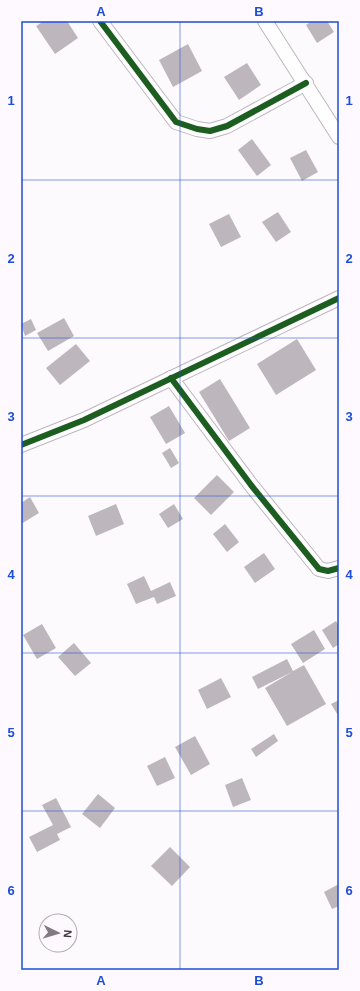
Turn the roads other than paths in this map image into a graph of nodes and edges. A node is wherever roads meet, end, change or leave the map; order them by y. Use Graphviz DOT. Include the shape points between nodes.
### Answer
graph roads {
  1 [pos="100,21"];
  2 [pos="265,21"];
  3 [pos="306,83"];
  4 [pos="339,138"];
  5 [pos="339,298"];
  6 [pos="171,378"];
  7 [pos="21,445"];
  8 [pos="339,568"];
  1 -- 3 [label="street" via="176,122 197,129 210,131 227,126"];
  2 -- 3 [label="street"];
  3 -- 4 [label="street"];
  5 -- 6 [label="street"];
  6 -- 7 [label="street" via="77,423"];
  6 -- 8 [label="street" via="251,485 319,569 328,571"];
}
